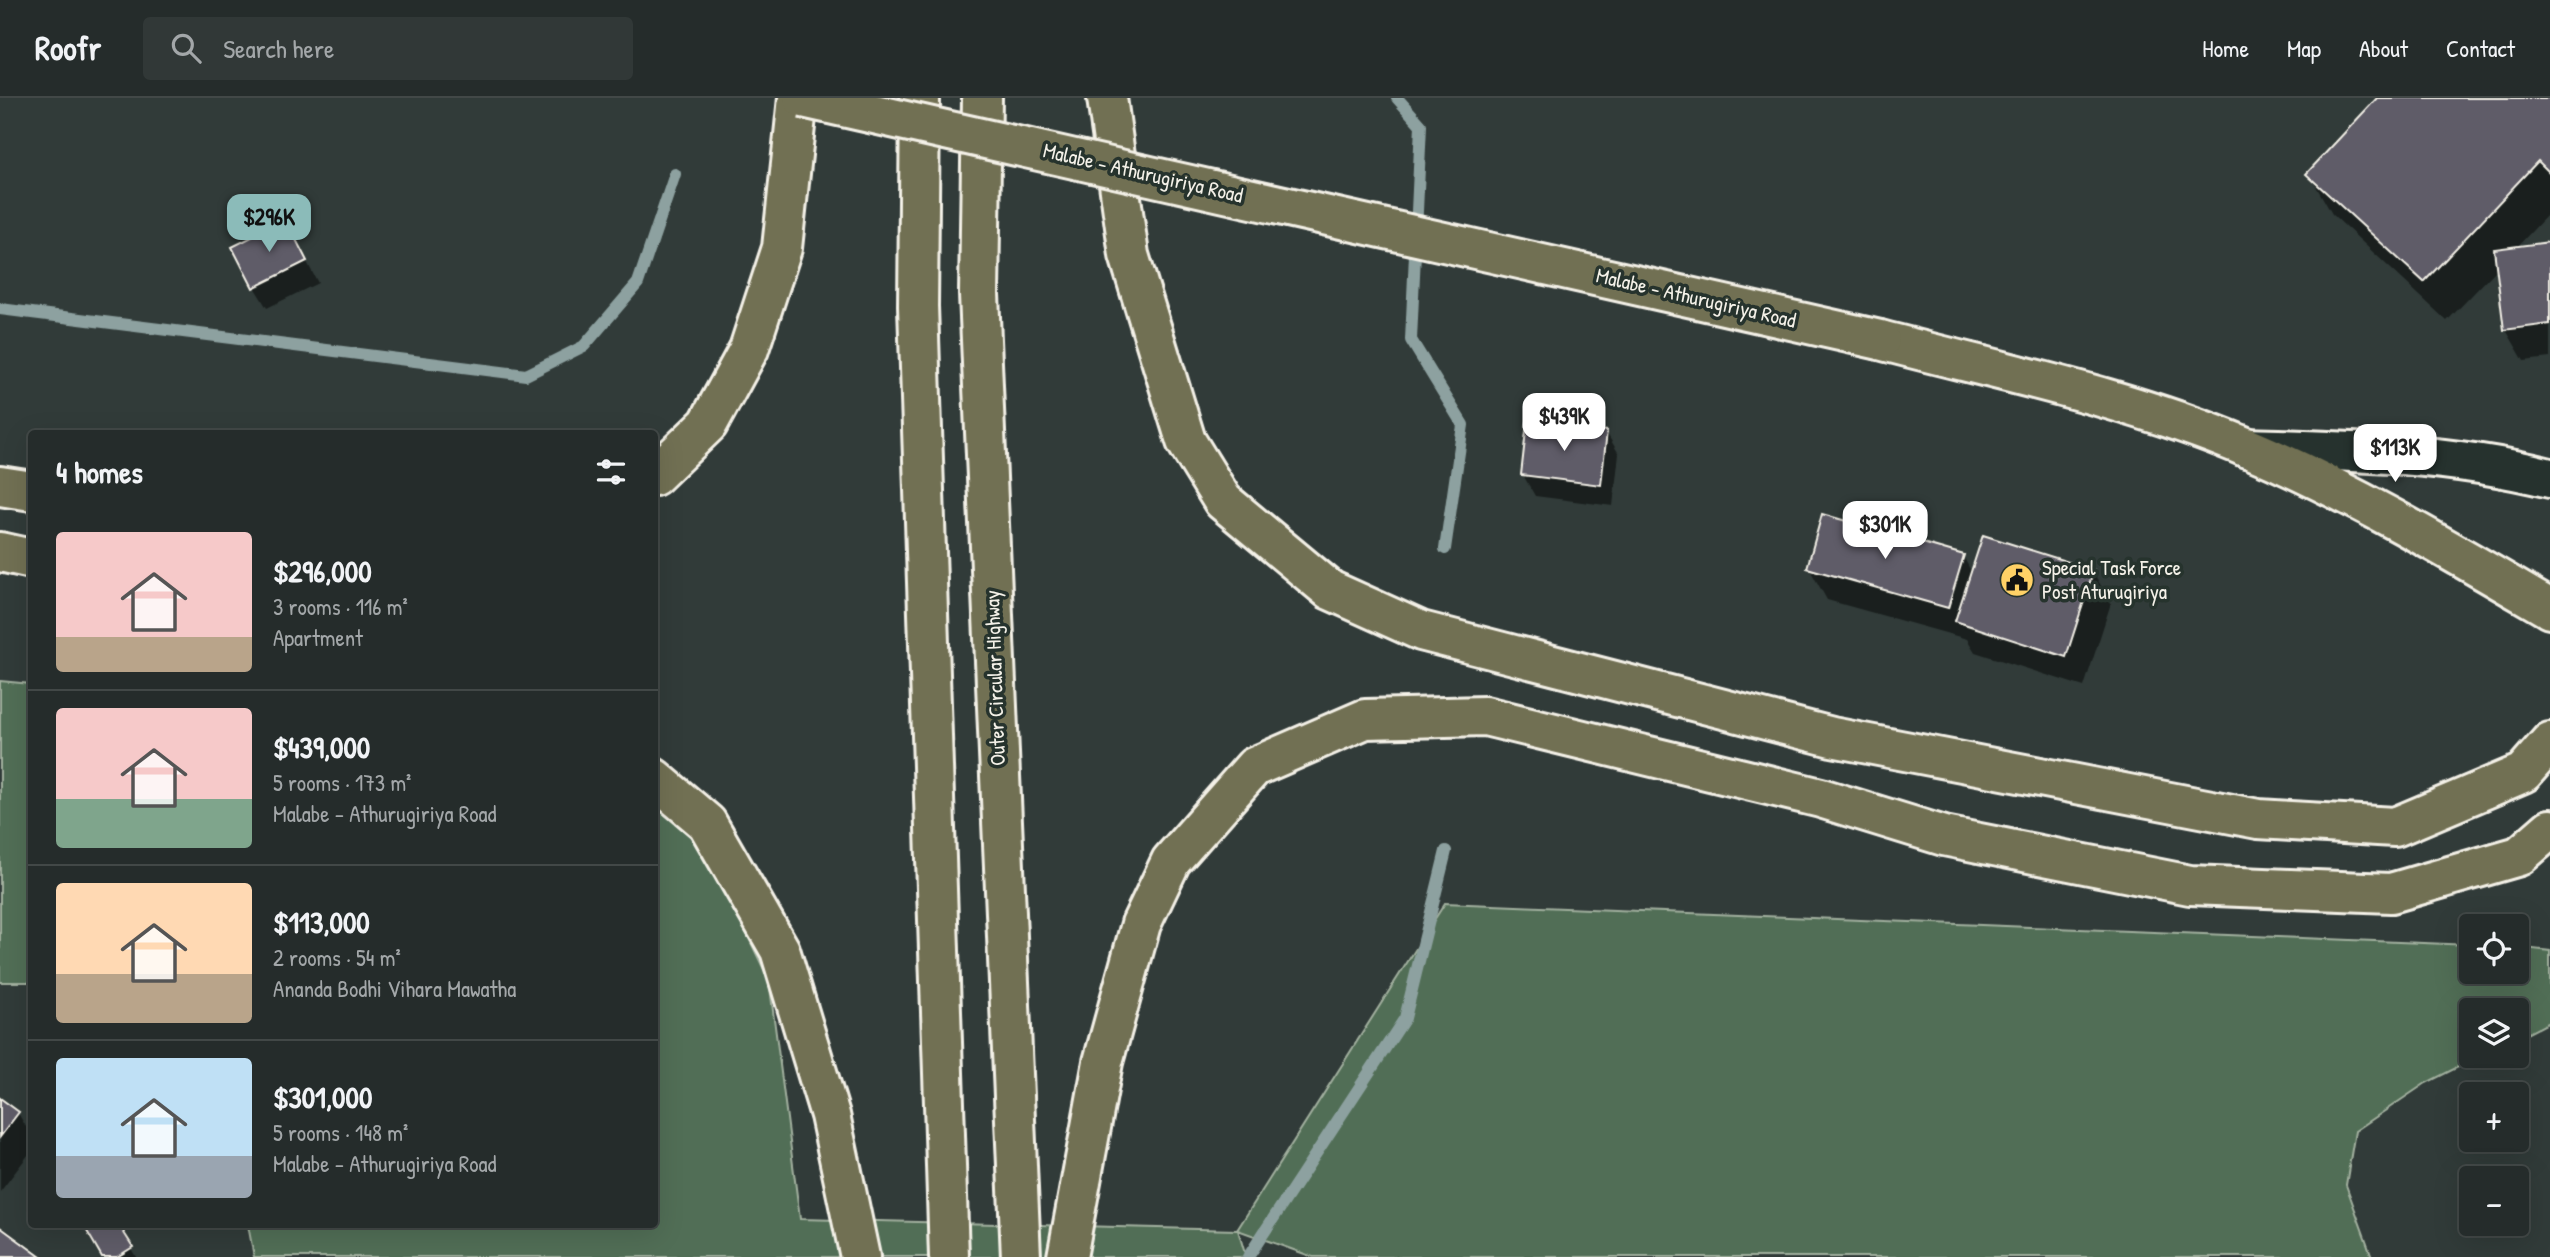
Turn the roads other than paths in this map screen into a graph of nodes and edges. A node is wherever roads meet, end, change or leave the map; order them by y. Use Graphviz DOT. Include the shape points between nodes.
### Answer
graph roads {
  1 [pos="801,98"];
  2 [pos="920,98"];
  3 [pos="982,98"];
  4 [pos="1107,98"];
  5 [pos="2247,447"];
  6 [pos="658,472"];
  7 [pos="2550,478"];
  8 [pos="0,486"];
  9 [pos="28,490"];
  10 [pos="0,552"];
  11 [pos="28,558"];
  12 [pos="2550,609"];
  13 [pos="2550,742"];
  14 [pos="658,781"];
  15 [pos="2550,829"];
  16 [pos="860,1257"];
  17 [pos="949,1257"];
  18 [pos="1021,1257"];
  19 [pos="1067,1257"];
  1 -- 5 [label="main road, Malabe - Athurugiriya Road, bridge" via="1880,340 2078,391"];
  1 -- 6 [label="main road" via="782,248 750,349 708,424"];
  2 -- 17 [label="main road" via="918,320"];
  3 -- 18 [label="main road, Outer Circular Highway" via="979,294"];
  4 -- 13 [label="main road" via="1129,255 1185,441 1223,501 1330,590 1398,621 1421,631 1832,737 2258,819 2395,827 2523,773"];
  5 -- 7 [label="street" via="2497,464"];
  5 -- 12 [label="main road, Malabe - Athurugiriya Road" via="2350,494"];
  8 -- 9 [label="main road"];
  10 -- 11 [label="main road"];
  14 -- 16 [label="main road" via="707,823 780,950 830,1115"];
  15 -- 19 [label="main road" via="2519,856 2391,893 2190,884 1944,836 1821,798 1485,716 1365,719 1254,767 1171,861 1141,924 1103,1062"];
}
